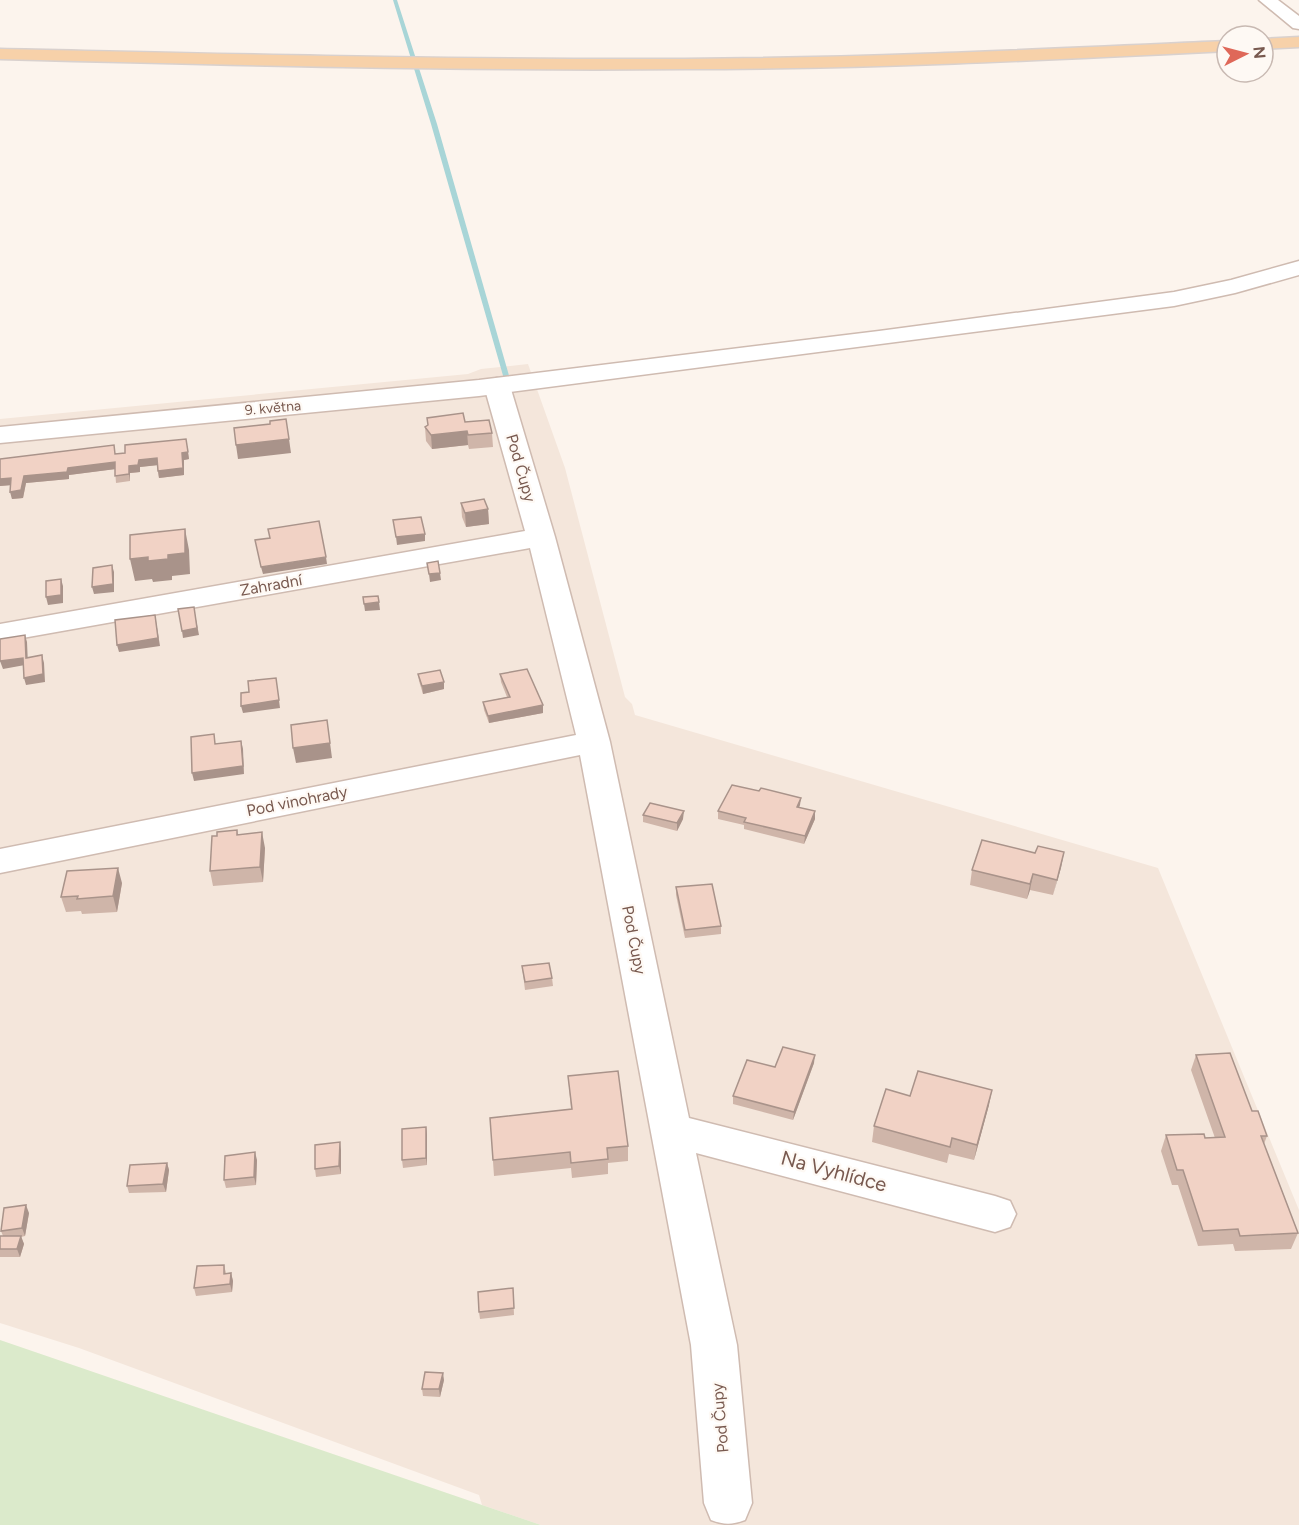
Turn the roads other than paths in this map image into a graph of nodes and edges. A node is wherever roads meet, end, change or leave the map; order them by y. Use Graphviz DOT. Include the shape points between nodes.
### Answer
graph roads {
  1 [pos="1267,0"];
  2 [pos="1299,24"];
  3 [pos="1299,42"];
  4 [pos="1275,43"];
  5 [pos="1215,47"];
  6 [pos="0,54"];
  7 [pos="1299,268"];
  8 [pos="497,386"];
  9 [pos="0,435"];
  10 [pos="541,537"];
  11 [pos="0,633"];
  12 [pos="594,742"];
  13 [pos="0,861"];
  14 [pos="673,1131"];
  15 [pos="995,1214"];
  16 [pos="728,1503"];
  1 -- 2 [label="street"];
  3 -- 4 [label="main road"];
  5 -- 6 [label="main road" via="975,59 695,64"];
  7 -- 8 [label="street, 9. května" via="1174,299"];
  8 -- 9 [label="street, 9. května"];
  8 -- 10 [label="street, Pod Čupy"];
  10 -- 11 [label="street, Zahradní"];
  10 -- 12 [label="street, Pod Čupy"];
  12 -- 13 [label="street, Pod vinohrady"];
  12 -- 14 [label="street, Pod Čupy"];
  14 -- 15 [label="street, Na Vyhlídce"];
  14 -- 16 [label="street, Pod Čupy" via="714,1345"];
}
